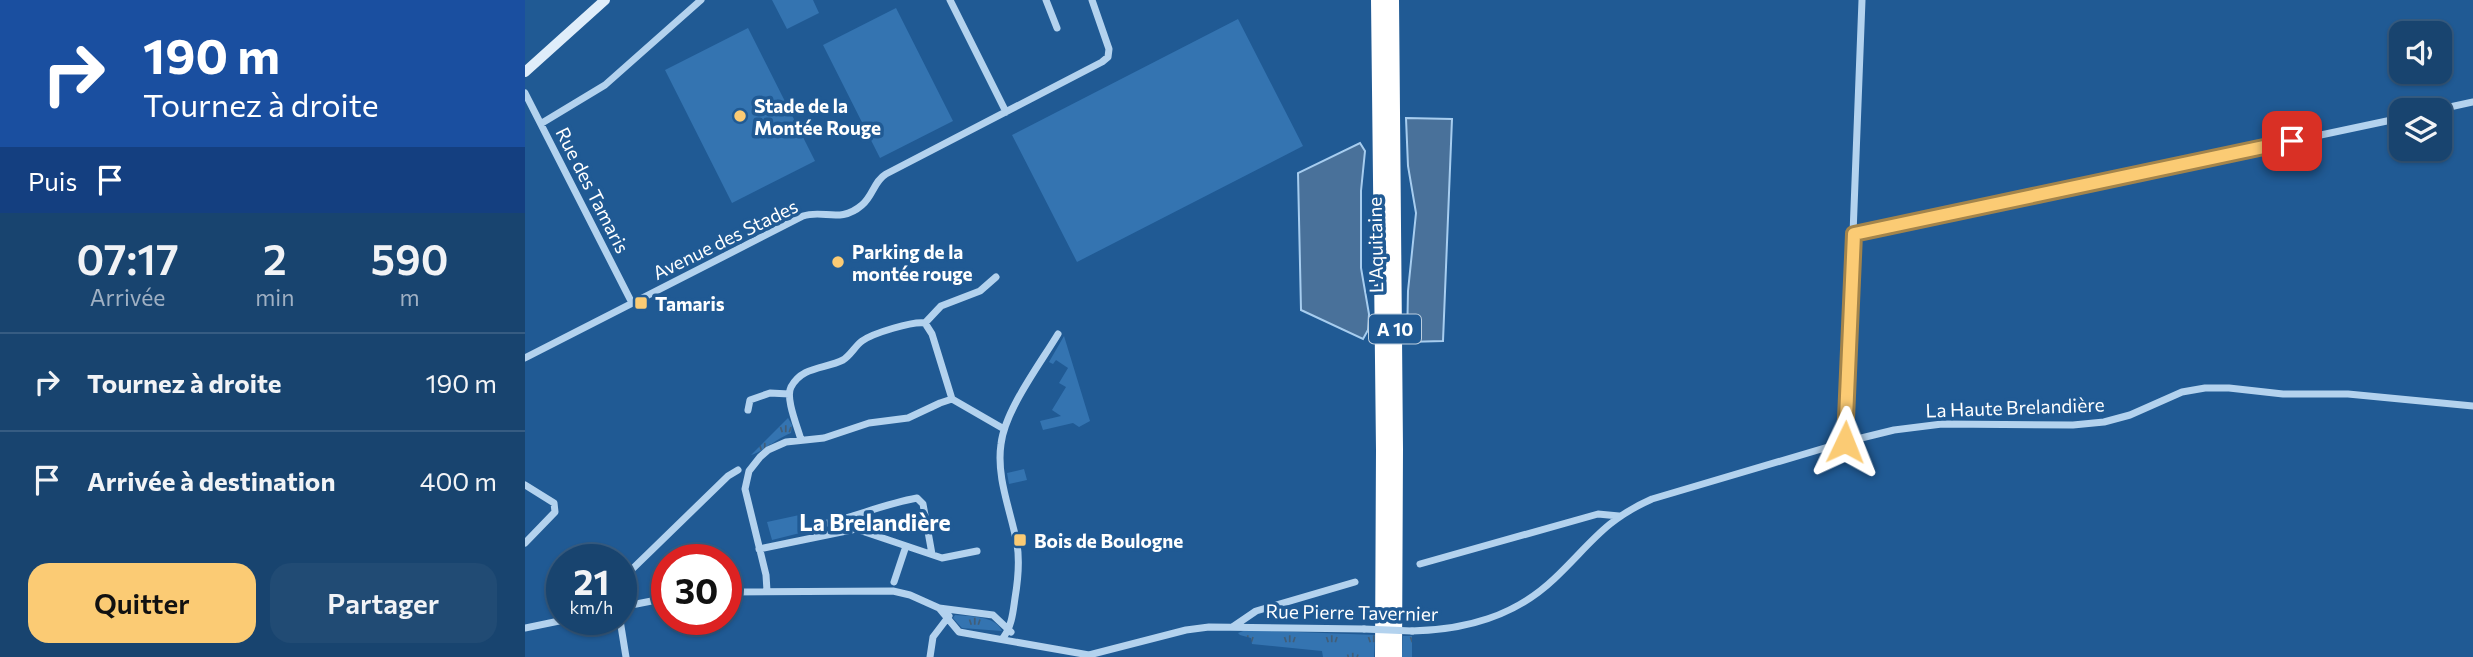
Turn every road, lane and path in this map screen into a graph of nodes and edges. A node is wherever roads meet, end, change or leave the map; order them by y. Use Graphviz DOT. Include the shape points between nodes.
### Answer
graph roads {
  1 [pos="605,0"];
  2 [pos="701,0"];
  3 [pos="950,0"];
  4 [pos="1046,0"];
  5 [pos="1092,0"];
  6 [pos="1378,0"];
  7 [pos="1392,0"];
  8 [pos="1862,0"];
  9 [pos="1057,28"];
  10 [pos="525,72"];
  11 [pos="525,93"];
  12 [pos="2473,102"];
  13 [pos="2452,107"];
  14 [pos="1006,112"];
  15 [pos="2389,121"];
  16 [pos="542,123"];
  17 [pos="1854,234"];
  18 [pos="996,278"];
  19 [pos="632,303"];
  20 [pos="925,323"];
  21 [pos="1058,334"];
  22 [pos="525,358"];
  23 [pos="789,394"];
  24 [pos="952,399"];
  25 [pos="2473,406"];
  26 [pos="748,410"];
  27 [pos="1004,429"];
  28 [pos="801,440"];
  29 [pos="1845,442"];
  30 [pos="738,470"];
  31 [pos="525,485"];
  32 [pos="1619,516"];
  33 [pos="817,536"];
  34 [pos="525,543"];
  35 [pos="906,545"];
  36 [pos="759,549"];
  37 [pos="977,551"];
  38 [pos="932,554"];
  39 [pos="1420,564"];
  40 [pos="637,565"];
  41 [pos="894,582"];
  42 [pos="1355,582"];
  43 [pos="767,591"];
  44 [pos="742,592"];
  45 [pos="939,608"];
  46 [pos="954,611"];
  47 [pos="947,619"];
  48 [pos="546,624"];
  49 [pos="1234,626"];
  50 [pos="525,628"];
  51 [pos="1009,630"];
  52 [pos="622,635"];
  53 [pos="1003,638"];
  54 [pos="1023,642"];
  55 [pos="1090,656"];
  56 [pos="626,657"];
  57 [pos="930,657"];
  58 [pos="1382,657"];
  59 [pos="1395,657"];
  1 -- 10 [label="street"];
  2 -- 16 [label="street" via="605,85"];
  3 -- 14 [label="street"];
  4 -- 9 [label="street"];
  5 -- 14 [label="street, Avenue des Stades" via="1108,49 1106,59"];
  6 -- 58 [label="highway, L'Aquitaine / A 10"];
  7 -- 59 [label="highway, L'Aquitaine / A 10"];
  8 -- 17 [label="street"];
  11 -- 16 [label="street, Rue des Tamaris"];
  12 -- 13 [label="street"];
  14 -- 19 [label="street, Avenue des Stades" via="886,174 853,211 803,216"];
  15 -- 17 [label="street"];
  16 -- 19 [label="street, Rue des Tamaris"];
  17 -- 29 [label="street"];
  18 -- 20 [label="street" via="941,306"];
  19 -- 22 [label="street, Avenue des Stades"];
  20 -- 23 [label="street" via="871,336 844,359 802,374"];
  20 -- 24 [label="street"];
  21 -- 27 [label="street"];
  23 -- 26 [label="street" via="770,393 750,400"];
  23 -- 28 [label="street"];
  24 -- 27 [label="street"];
  24 -- 28 [label="street" via="908,418 869,423 824,439"];
  25 -- 29 [label="street, La Haute Brelandière" via="2216,387 2182,392 2103,422 1942,424"];
  27 -- 51 [label="street" via="1002,477 1019,557"];
  28 -- 36 [label="street" via="768,450 749,471 746,499"];
  29 -- 32 [label="street, Rue Pierre Tavernier" via="1673,492"];
  30 -- 40 [label="street"];
  31 -- 34 [label="street" via="556,507"];
  32 -- 39 [label="street" via="1598,514"];
  32 -- 49 [label="street, Rue Pierre Tavernier, bridge" via="1553,580 1509,611 1481,622 1412,631"];
  33 -- 35 [label="street" via="856,529"];
  33 -- 36 [label="street"];
  33 -- 38 [label="street" via="819,525 917,498 923,504"];
  35 -- 38 [label="street"];
  35 -- 41 [label="street"];
  36 -- 43 [label="street"];
  37 -- 38 [label="street" via="942,558"];
  42 -- 49 [label="street" via="1256,611"];
  43 -- 44 [label="street, Rue Pierre Tavernier"];
  43 -- 45 [label="street, Rue Pierre Tavernier" via="880,589"];
  45 -- 46 [label="street, Rue Pierre Tavernier"];
  45 -- 47 [label="street, Rue Pierre Tavernier"];
  46 -- 47 [label="street"];
  46 -- 51 [label="street, Rue Pierre Tavernier" via="993,615"];
  47 -- 53 [label="street, Rue Pierre Tavernier" via="959,632"];
  47 -- 57 [label="street" via="933,637"];
  48 -- 50 [label="street"];
  49 -- 55 [label="street, Rue Pierre Tavernier" via="1186,630"];
  51 -- 53 [label="street"];
  51 -- 54 [label="street, Rue Pierre Tavernier"];
  52 -- 56 [label="street"];
  53 -- 54 [label="street, Rue Pierre Tavernier"];
  54 -- 55 [label="street, Rue Pierre Tavernier"];
}
